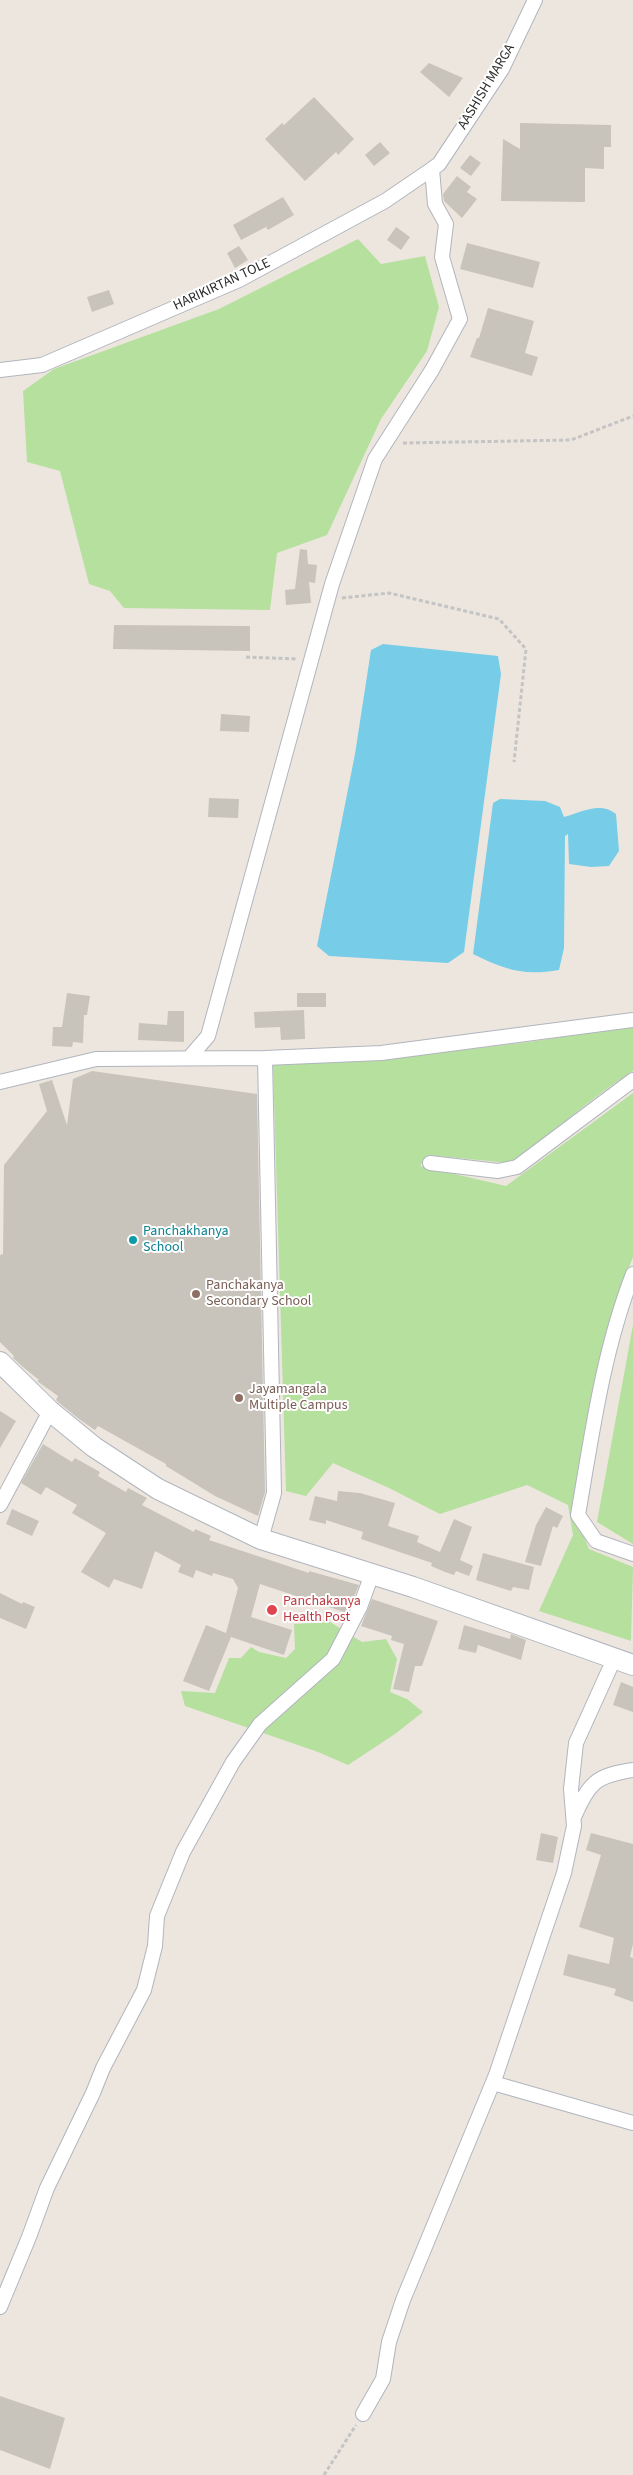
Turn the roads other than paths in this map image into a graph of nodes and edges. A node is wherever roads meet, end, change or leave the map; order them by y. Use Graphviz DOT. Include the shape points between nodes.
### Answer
graph roads {
  1 [pos="535,0"];
  2 [pos="432,169"];
  3 [pos="0,370"];
  4 [pos="633,1020"];
  5 [pos="189,1058"];
  6 [pos="265,1058"];
  7 [pos="633,1080"];
  8 [pos="0,1082"];
  9 [pos="430,1163"];
  10 [pos="633,1274"];
  11 [pos="0,1362"];
  12 [pos="50,1411"];
  13 [pos="0,1505"];
  14 [pos="261,1539"];
  15 [pos="633,1554"];
  16 [pos="372,1574"];
  17 [pos="614,1659"];
  18 [pos="633,1665"];
  19 [pos="633,1770"];
  20 [pos="573,1818"];
  21 [pos="493,2083"];
  22 [pos="633,2123"];
  23 [pos="0,2308"];
  24 [pos="363,2414"];
  1 -- 2 [label="street, AASHISH MARGA" via="502,69 439,164"];
  2 -- 3 [label="street, HARIKIRTAN TOLE" via="386,201 239,280 42,365"];
  2 -- 5 [label="street" via="435,204 446,224 442,258 460,319 376,459 328,600 208,1036"];
  4 -- 6 [label="street" via="381,1053"];
  5 -- 6 [label="street"];
  5 -- 8 [label="street" via="96,1058"];
  6 -- 14 [label="street" via="274,1493"];
  7 -- 9 [label="street" via="517,1167 498,1171"];
  10 -- 15 [label="street" via="622,1303 598,1400 578,1515 596,1541"];
  11 -- 12 [label="street"];
  12 -- 13 [label="street"];
  12 -- 14 [label="street" via="94,1447 158,1489"];
  14 -- 16 [label="street"];
  16 -- 17 [label="street"];
  16 -- 23 [label="street" via="360,1607 333,1658 260,1724 233,1762 183,1852 156,1916 155,1946 144,1990 102,2068 47,2188"];
  17 -- 18 [label="street"];
  17 -- 20 [label="street" via="576,1743 571,1789"];
  19 -- 20 [label="street" via="608,1774 595,1782 585,1793"];
  20 -- 21 [label="street" via="564,1872"];
  21 -- 22 [label="street"];
  21 -- 24 [label="street" via="403,2300 389,2342 383,2379"];
}
